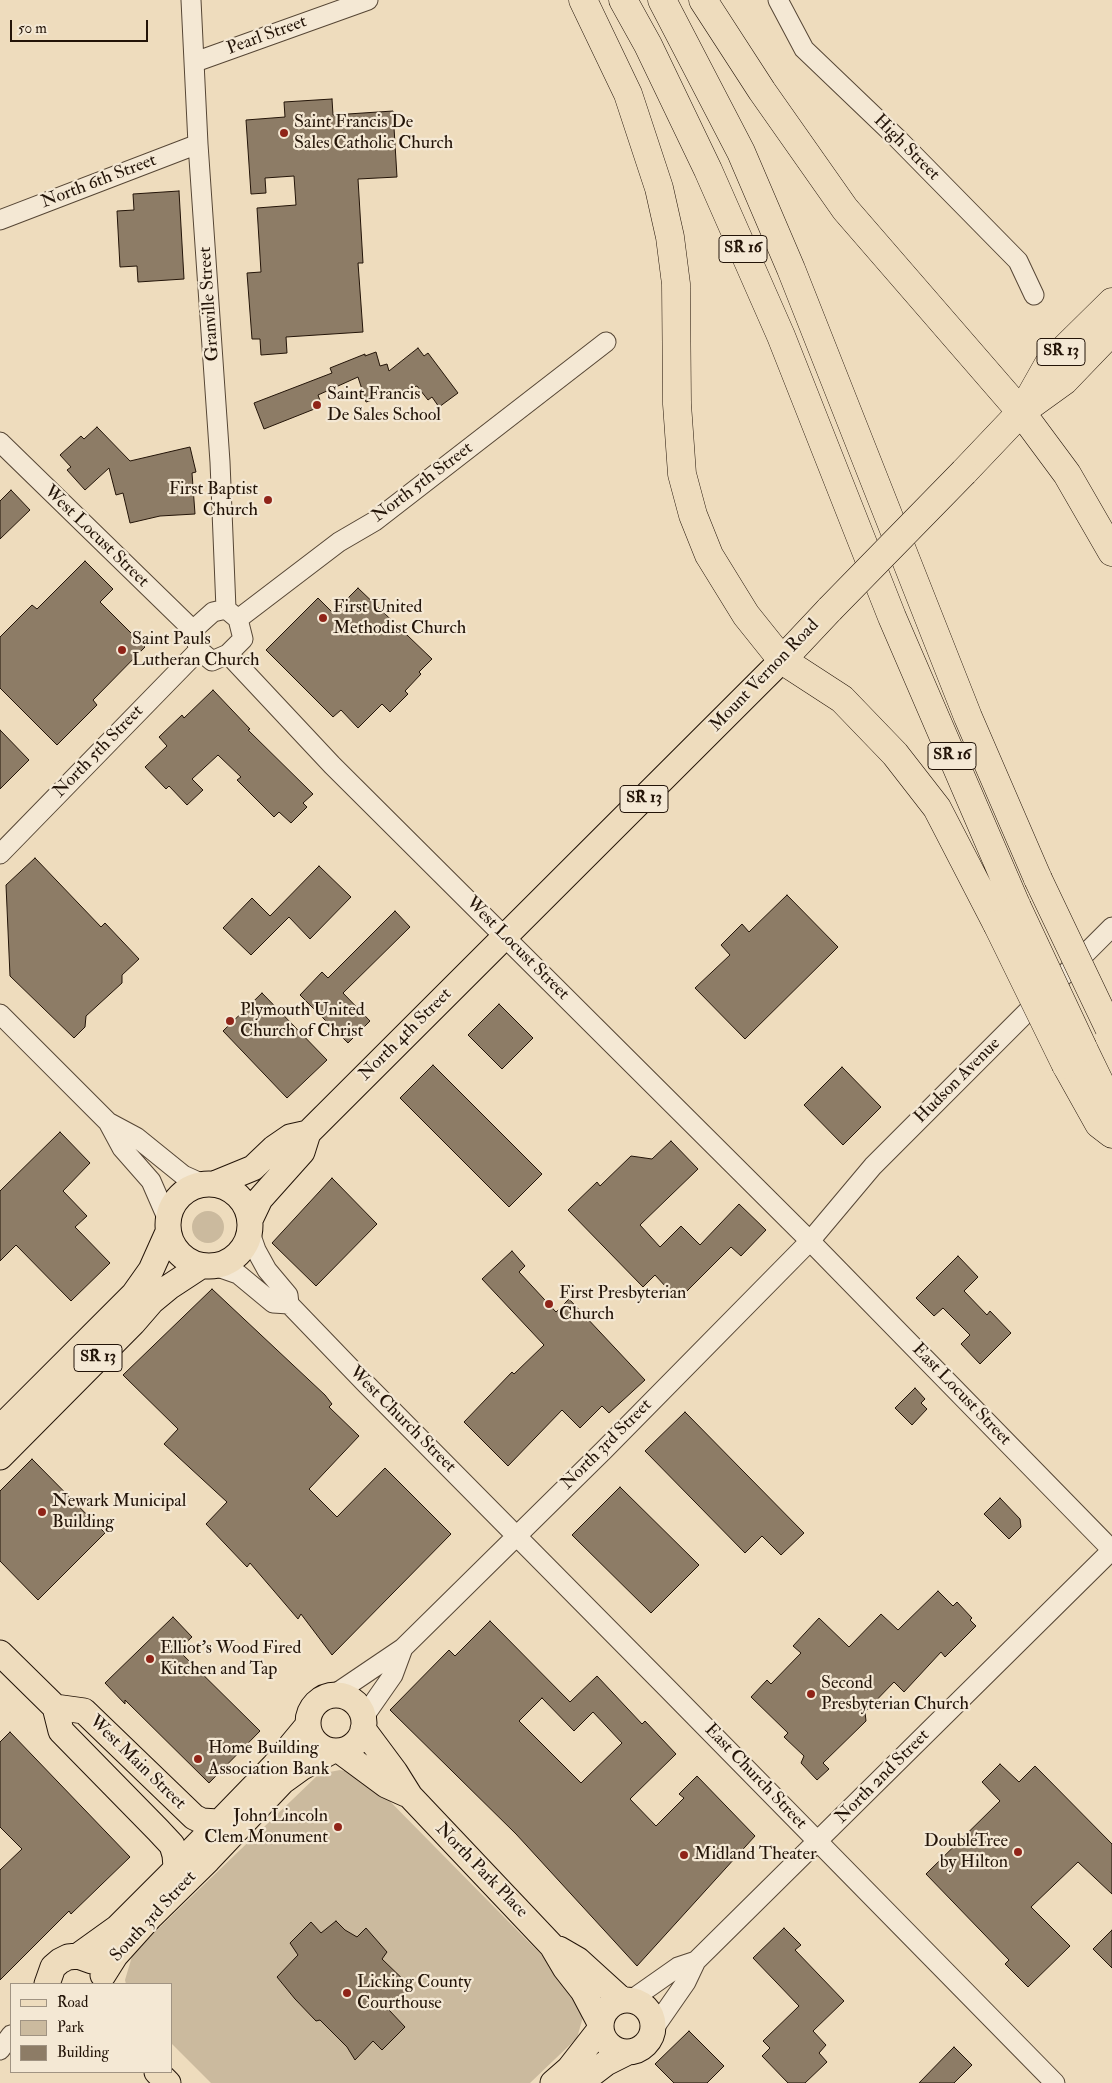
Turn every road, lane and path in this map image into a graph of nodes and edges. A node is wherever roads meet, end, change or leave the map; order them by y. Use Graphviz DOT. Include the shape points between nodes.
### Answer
graph roads {
  1 [pos="190,0"];
  2 [pos="368,0"];
  3 [pos="583,0"];
  4 [pos="623,0"];
  5 [pos="662,0"];
  6 [pos="703,0"];
  7 [pos="778,0"];
  8 [pos="195,62"];
  9 [pos="198,144"];
  10 [pos="0,220"];
  11 [pos="1034,295"];
  12 [pos="1112,302"];
  13 [pos="1112,331"];
  14 [pos="606,342"];
  15 [pos="1022,412"];
  16 [pos="0,442"];
  17 [pos="1112,552"];
  18 [pos="232,614"];
  19 [pos="193,630"];
  20 [pos="198,650"];
  21 [pos="228,654"];
  22 [pos="782,660"];
  23 [pos="0,854"];
  24 [pos="1007,916"];
  25 [pos="1112,927"];
  26 [pos="505,937"];
  27 [pos="0,1014"];
  28 [pos="1110,1031"];
  29 [pos="1075,1056"];
  30 [pos="1112,1108"];
  31 [pos="108,1122"];
  32 [pos="308,1133"];
  33 [pos="1112,1134"];
  34 [pos="208,1184"];
  35 [pos="168,1226"];
  36 [pos="250,1227"];
  37 [pos="810,1241"];
  38 [pos="208,1266"];
  39 [pos="289,1304"];
  40 [pos="0,1428"];
  41 [pos="0,1456"];
  42 [pos="517,1536"];
  43 [pos="1112,1550"];
  44 [pos="403,1648"];
  45 [pos="0,1653"];
  46 [pos="332,1696"];
  47 [pos="55,1707"];
  48 [pos="363,1723"];
  49 [pos="308,1725"];
  50 [pos="336,1751"];
  51 [pos="410,1796"];
  52 [pos="218,1822"];
  53 [pos="818,1842"];
  54 [pos="188,1857"];
  55 [pos="552,1946"];
  56 [pos="78,1956"];
  57 [pos="696,1961"];
  58 [pos="47,1982"];
  59 [pos="104,1982"];
  60 [pos="626,2000"];
  61 [pos="597,2032"];
  62 [pos="652,2032"];
  63 [pos="10,2037"];
  64 [pos="0,2052"];
  65 [pos="628,2052"];
  66 [pos="158,2073"];
  67 [pos="168,2083"];
  68 [pos="553,2083"];
  69 [pos="580,2083"];
  70 [pos="1055,2083"];
  1 -- 8 [label="street, Granville Street"];
  2 -- 8 [label="street, Pearl Street"];
  3 -- 22 [label="highway" via="628,94 659,188 670,237 676,284 677,404 682,474 693,515 709,555 746,615"];
  4 -- 24 [label="highway, SR 16" via="708,170 781,336"];
  5 -- 28 [label="highway, SR 16, bridge" via="741,152 791,269 968,717 1038,879"];
  6 -- 15 [label="highway" via="845,209"];
  7 -- 11 [label="street, High Street" via="804,49 1018,261"];
  8 -- 9 [label="street, Granville Street"];
  9 -- 10 [label="street, North 6th Street"];
  9 -- 18 [label="street, Granville Street"];
  12 -- 15 [label="highway, Mount Vernon Road / SR 13" via="1048,365"];
  13 -- 15 [label="highway, Mount Vernon Road / SR 13" via="1064,382"];
  14 -- 18 [label="street, North 5th Street" via="375,521"];
  15 -- 17 [label="highway" via="1067,474"];
  15 -- 22 [label="highway, Mount Vernon Road / SR 13, bridge"];
  16 -- 19 [label="street, West Locust Street"];
  18 -- 19 [label="street" via="213,612"];
  18 -- 21 [label="street" via="243,639"];
  19 -- 20 [label="street"];
  20 -- 21 [label="street" via="212,661"];
  20 -- 23 [label="street, North 5th Street"];
  21 -- 26 [label="street, West Locust Street" via="332,764"];
  22 -- 24 [label="highway" via="842,699 895,754 937,808"];
  22 -- 26 [label="main road, Mount Vernon Road / SR 13"];
  24 -- 29 [label="highway, SR 16, bridge"];
  25 -- 37 [label="street, Hudson Avenue" via="873,1166"];
  26 -- 32 [label="main road, North 4th Street / SR 13"];
  26 -- 37 [label="street, West Locust Street"];
  27 -- 31 [label="street"];
  29 -- 30 [label="highway, SR 16"];
  29 -- 33 [label="highway" via="1100,1124"];
  31 -- 34 [label="street" via="136,1137 183,1176"];
  31 -- 35 [label="street" via="122,1148 151,1181"];
  32 -- 34 [label="main road, North 4th Street / SR 13" via="290,1137 253,1168"];
  32 -- 36 [label="main road, North 4th Street / SR 13" via="302,1152 260,1199"];
  34 -- 35 [label="main road" via="190,1188 179,1196 172,1207"];
  34 -- 36 [label="main road" via="227,1188 238,1196 246,1207"];
  35 -- 38 [label="main road" via="176,1250 192,1263"];
  35 -- 40 [label="main road, SR 13" via="151,1270 134,1294"];
  36 -- 38 [label="main road" via="246,1246 238,1256 227,1263"];
  36 -- 39 [label="street, West Church Street" via="256,1250 267,1270 284,1287"];
  37 -- 42 [label="street, North 3rd Street"];
  37 -- 43 [label="street, East Locust Street"];
  38 -- 39 [label="street, West Church Street" via="238,1274 273,1303"];
  38 -- 41 [label="main road, SR 13" via="169,1287 152,1301"];
  39 -- 42 [label="street, West Church Street"];
  42 -- 44 [label="street, North 3rd Street"];
  42 -- 53 [label="street, East Church Street"];
  43 -- 53 [label="street, North 2nd Street"];
  44 -- 46 [label="street, North 3rd Street"];
  44 -- 48 [label="street, North 3rd Street" via="393,1675"];
  45 -- 47 [label="main road"];
  46 -- 48 [label="main road" via="348,1699 360,1710"];
  46 -- 49 [label="main road" via="324,1698 312,1709"];
  47 -- 52 [label="main road, West Main Street" via="84,1711 194,1817"];
  47 -- 54 [label="main road, West Main Street" via="61,1731 172,1845"];
  48 -- 50 [label="main road" via="355,1744"];
  48 -- 51 [label="main road, North Park Place"];
  49 -- 50 [label="main road" via="318,1745"];
  49 -- 52 [label="main road" via="274,1766"];
  50 -- 51 [label="main road, North Park Place" via="386,1785"];
  50 -- 54 [label="main road" via="301,1768"];
  51 -- 55 [label="main road, North Park Place"];
  52 -- 54 [label="main road"];
  53 -- 57 [label="street, North 2nd Street"];
  53 -- 70 [label="street, East Church Street"];
  54 -- 56 [label="main road, South 3rd Street" via="116,1928"];
  54 -- 59 [label="main road, South 3rd Street" via="151,1916 115,1956"];
  55 -- 60 [label="main road, North Park Place" via="578,1960"];
  55 -- 61 [label="main road, North Park Place" via="583,1991"];
  56 -- 58 [label="main road, South 3rd Street" via="68,1956 52,1967"];
  56 -- 59 [label="main road" via="90,1960"];
  57 -- 60 [label="street, North 2nd Street" via="678,1967"];
  57 -- 62 [label="street, North 2nd Street" via="686,1982"];
  60 -- 61 [label="main road" via="610,2006"];
  60 -- 62 [label="main road" via="637,2002 648,2010 653,2023"];
  61 -- 65 [label="main road" via="613,2047"];
  61 -- 68 [label="main road" via="569,2069"];
  62 -- 65 [label="main road" via="644,2046"];
  63 -- 64 [label="street"];
  65 -- 69 [label="main road" via="606,2063"];
  66 -- 67 [label="main road"];
}
